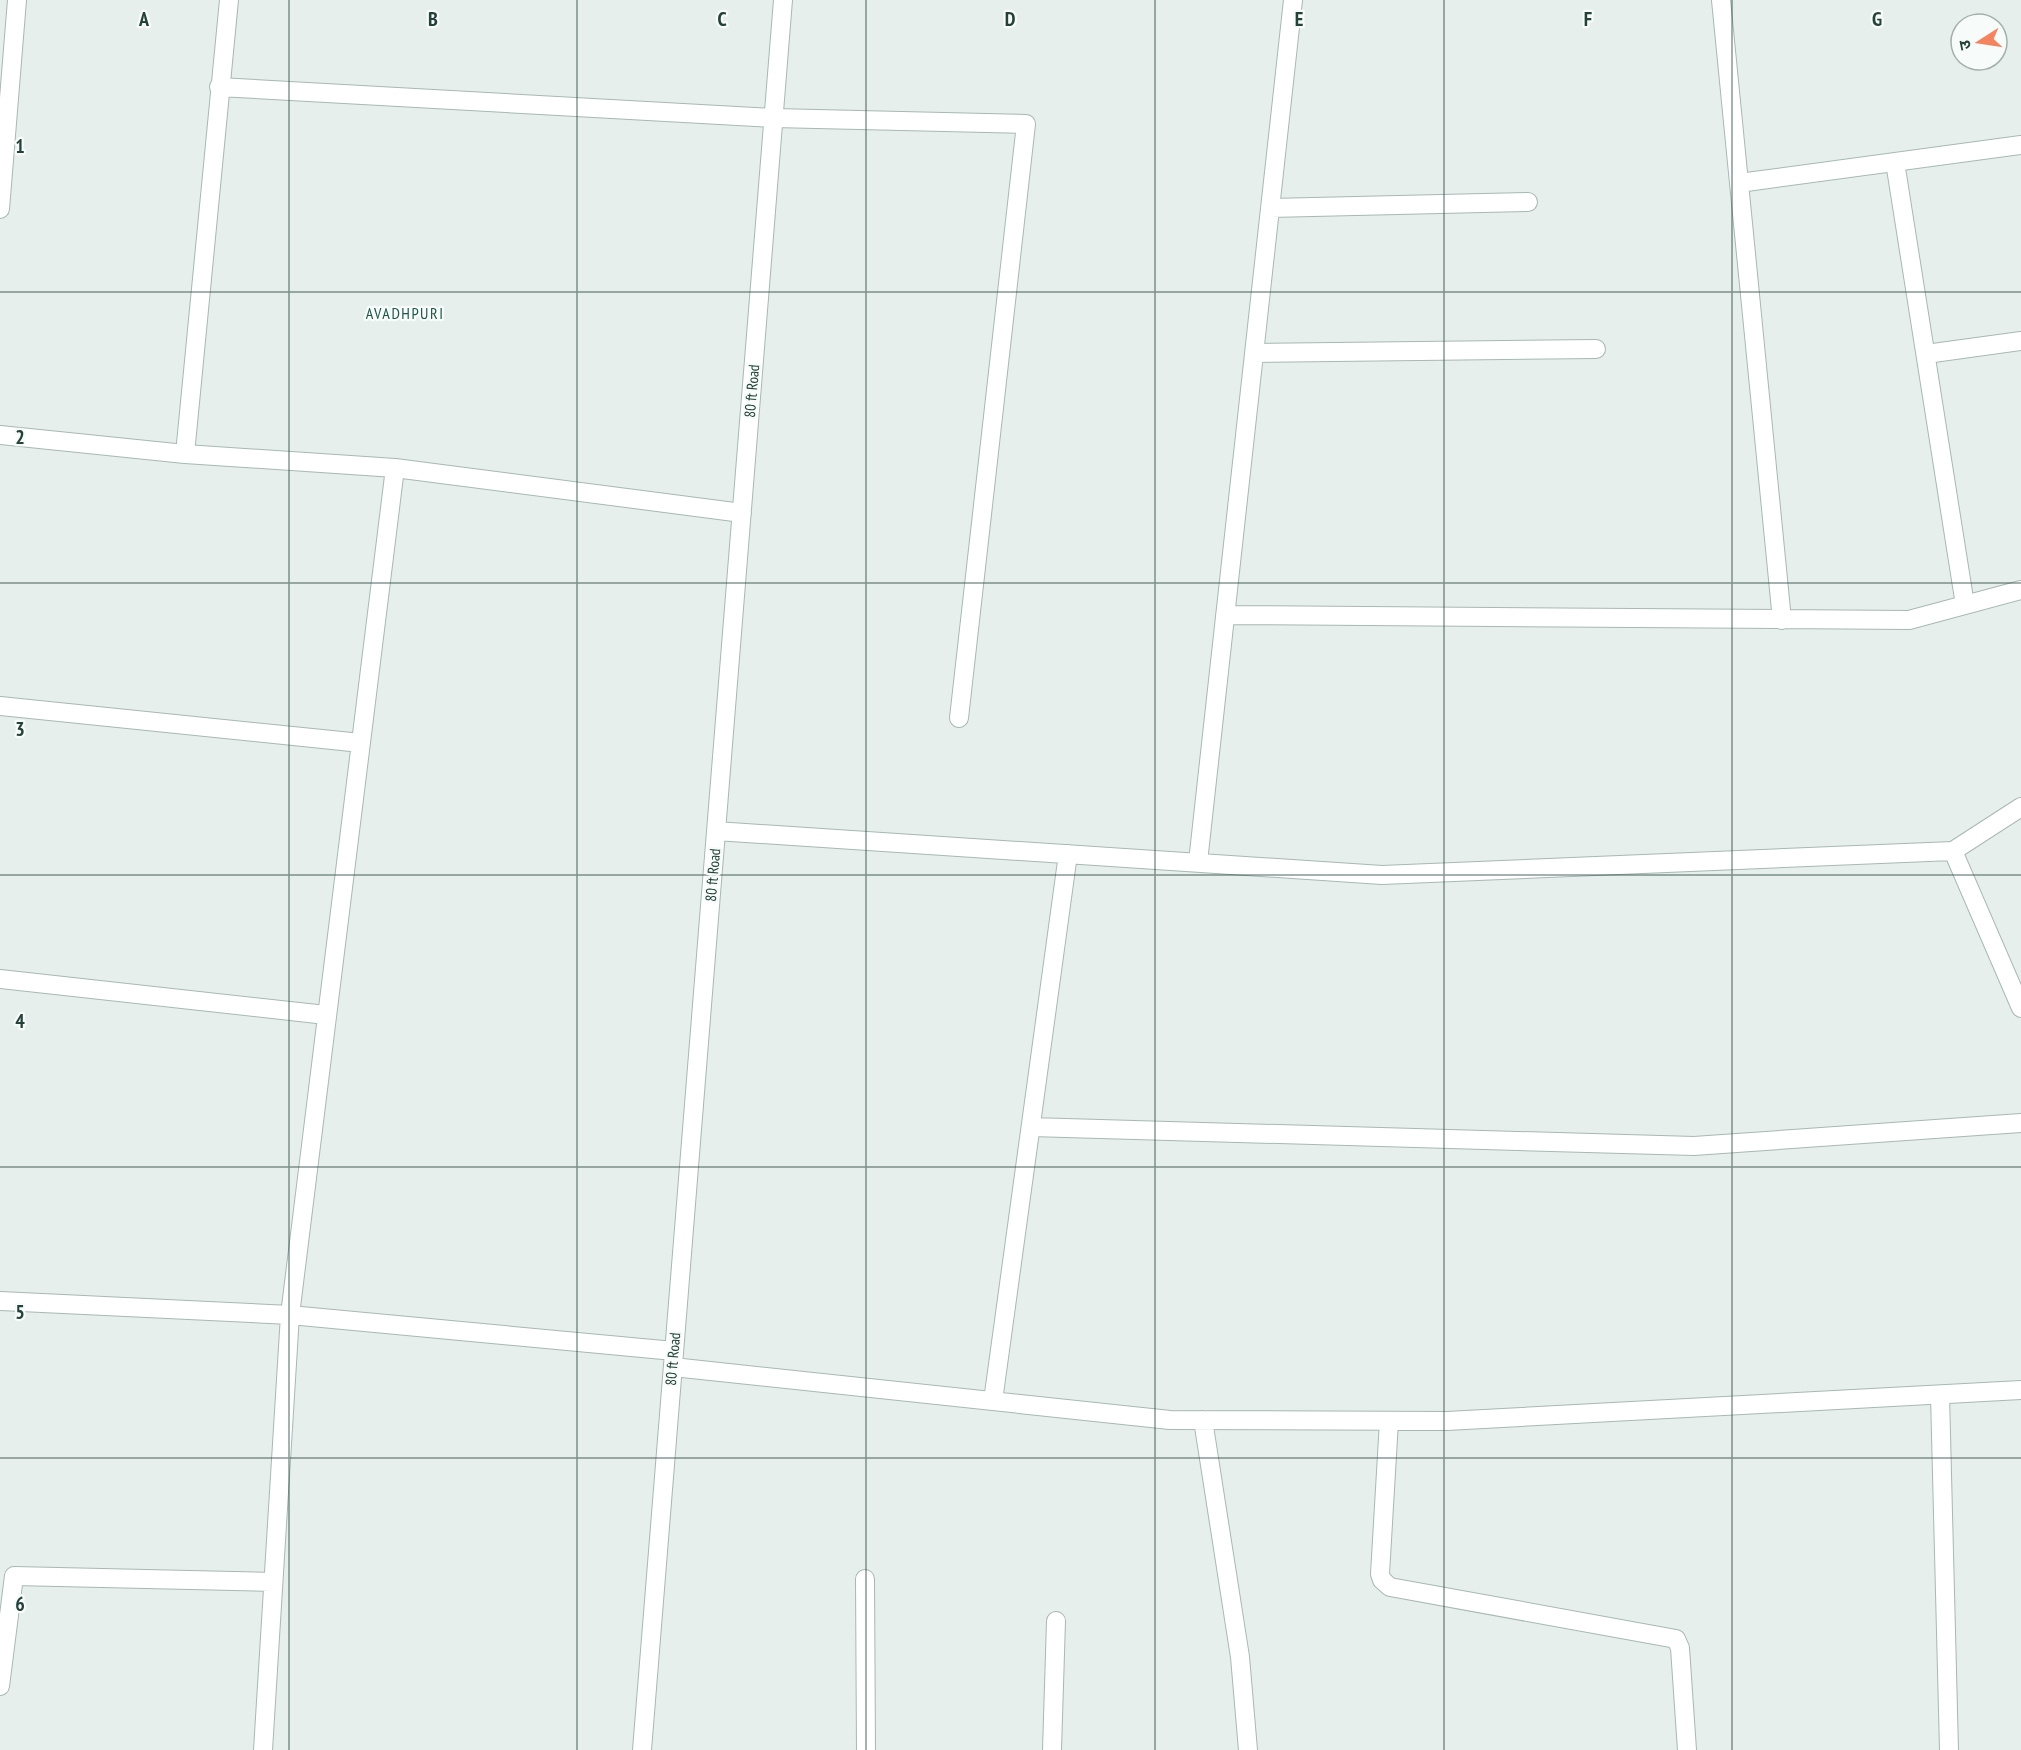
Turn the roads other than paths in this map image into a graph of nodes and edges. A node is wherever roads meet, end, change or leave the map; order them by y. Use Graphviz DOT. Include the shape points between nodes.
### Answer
graph roads {
  1 [pos="17,0"];
  2 [pos="229,0"];
  3 [pos="783,0"];
  4 [pos="1293,0"];
  5 [pos="1721,0"];
  6 [pos="219,87"];
  7 [pos="774,118"];
  8 [pos="2021,145"];
  9 [pos="1895,162"];
  10 [pos="1739,183"];
  11 [pos="1528,202"];
  12 [pos="1270,208"];
  13 [pos="0,209"];
  14 [pos="2021,341"];
  15 [pos="1596,349"];
  16 [pos="1254,353"];
  17 [pos="1926,354"];
  18 [pos="0,435"];
  19 [pos="185,454"];
  20 [pos="394,468"];
  21 [pos="742,513"];
  22 [pos="2021,590"];
  23 [pos="1965,605"];
  24 [pos="1225,615"];
  25 [pos="1782,620"];
  26 [pos="0,706"];
  27 [pos="959,718"];
  28 [pos="361,743"];
  29 [pos="2021,807"];
  30 [pos="716,831"];
  31 [pos="1953,851"];
  32 [pos="1068,854"];
  33 [pos="1198,862"];
  34 [pos="0,979"];
  35 [pos="2021,1008"];
  36 [pos="327,1015"];
  37 [pos="2021,1123"];
  38 [pos="1031,1127"];
  39 [pos="0,1301"];
  40 [pos="290,1315"];
  41 [pos="674,1359"];
  42 [pos="2021,1390"];
  43 [pos="1940,1395"];
  44 [pos="993,1401"];
  45 [pos="1203,1420"];
  46 [pos="1389,1421"];
  47 [pos="865,1579"];
  48 [pos="273,1582"];
  49 [pos="1056,1621"];
  50 [pos="0,1686"];
  51 [pos="263,1750"];
  52 [pos="642,1750"];
  53 [pos="866,1750"];
  54 [pos="1052,1750"];
  55 [pos="1248,1750"];
  56 [pos="1687,1750"];
  57 [pos="1949,1750"];
  1 -- 13 [label="street"];
  2 -- 6 [label="street"];
  3 -- 7 [label="street, 80 ft Road"];
  4 -- 12 [label="street"];
  5 -- 10 [label="street"];
  6 -- 7 [label="street"];
  6 -- 19 [label="street"];
  7 -- 21 [label="street, 80 ft Road"];
  7 -- 27 [label="street" via="1026,124"];
  8 -- 9 [label="street"];
  9 -- 10 [label="street"];
  9 -- 17 [label="street"];
  10 -- 25 [label="street"];
  11 -- 12 [label="street"];
  12 -- 16 [label="street"];
  14 -- 17 [label="street"];
  15 -- 16 [label="street"];
  16 -- 24 [label="street"];
  17 -- 23 [label="street"];
  18 -- 19 [label="street"];
  19 -- 20 [label="street"];
  20 -- 21 [label="street"];
  20 -- 28 [label="street"];
  21 -- 30 [label="street, 80 ft Road"];
  22 -- 23 [label="street"];
  23 -- 25 [label="street" via="1909,620"];
  24 -- 25 [label="street"];
  24 -- 33 [label="street"];
  26 -- 28 [label="street"];
  28 -- 36 [label="street"];
  29 -- 31 [label="street"];
  30 -- 32 [label="street"];
  30 -- 41 [label="street, 80 ft Road"];
  31 -- 33 [label="street" via="1382,875"];
  31 -- 35 [label="street"];
  32 -- 33 [label="street"];
  32 -- 38 [label="street"];
  34 -- 36 [label="street"];
  36 -- 40 [label="street"];
  37 -- 38 [label="street" via="1694,1146"];
  38 -- 44 [label="street"];
  39 -- 40 [label="street"];
  40 -- 41 [label="street"];
  40 -- 48 [label="street"];
  41 -- 44 [label="street"];
  41 -- 52 [label="street, 80 ft Road"];
  42 -- 43 [label="street"];
  43 -- 46 [label="street"];
  43 -- 57 [label="street"];
  44 -- 45 [label="street"];
  45 -- 46 [label="street"];
  45 -- 55 [label="street" via="1240,1657"];
  46 -- 56 [label="street" via="1380,1574 1385,1584 1676,1639 1680,1648"];
  47 -- 53 [label="street"];
  48 -- 50 [label="street" via="14,1576"];
  48 -- 51 [label="street"];
  49 -- 54 [label="street"];
}
